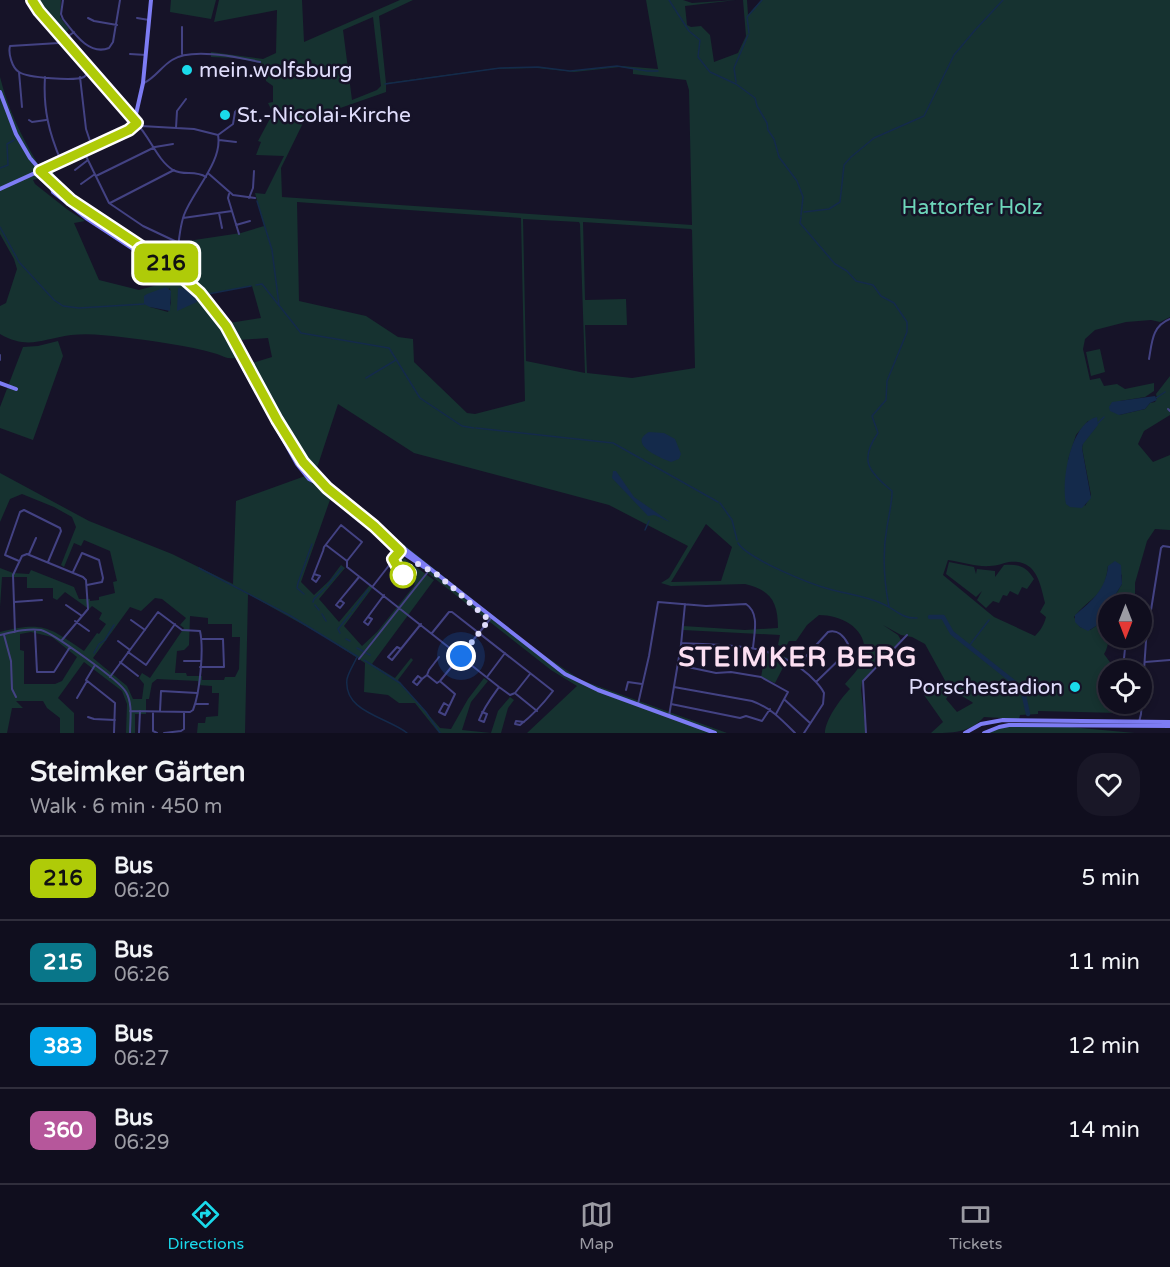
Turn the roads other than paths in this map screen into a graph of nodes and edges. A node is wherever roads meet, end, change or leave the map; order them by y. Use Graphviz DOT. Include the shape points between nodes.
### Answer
graph roads {
  1 [pos="32,0"];
  2 [pos="63,0"];
  3 [pos="120,0"];
  4 [pos="151,0"];
  5 [pos="88,18"];
  6 [pos="137,18"];
  7 [pos="149,20"];
  8 [pos="117,25"];
  9 [pos="182,27"];
  10 [pos="74,32"];
  11 [pos="65,40"];
  12 [pos="130,54"];
  13 [pos="146,55"];
  14 [pos="182,55"];
  15 [pos="260,62"];
  16 [pos="92,71"];
  17 [pos="19,72"];
  18 [pos="45,77"];
  19 [pos="80,77"];
  20 [pos="143,83"];
  21 [pos="0,92"];
  22 [pos="186,99"];
  23 [pos="22,107"];
  24 [pos="238,109"];
  25 [pos="133,118"];
  26 [pos="29,120"];
  27 [pos="46,120"];
  28 [pos="138,125"];
  29 [pos="176,128"];
  30 [pos="218,135"];
  31 [pos="219,140"];
  32 [pos="236,142"];
  33 [pos="173,144"];
  34 [pos="92,147"];
  35 [pos="155,147"];
  36 [pos="84,151"];
  37 [pos="88,160"];
  38 [pos="61,161"];
  39 [pos="75,170"];
  40 [pos="174,170"];
  41 [pos="40,171"];
  42 [pos="254,171"];
  43 [pos="95,175"];
  44 [pos="207,175"];
  45 [pos="81,184"];
  46 [pos="0,189"];
  47 [pos="230,193"];
  48 [pos="249,198"];
  49 [pos="255,198"];
  50 [pos="109,203"];
  51 [pos="232,211"];
  52 [pos="219,213"];
  53 [pos="183,218"];
  54 [pos="250,221"];
  55 [pos="236,225"];
  56 [pos="222,228"];
  57 [pos="239,234"];
  58 [pos="179,243"];
  59 [pos="176,271"];
  60 [pos="1170,319"];
  61 [pos="0,355"];
  62 [pos="1149,358"];
  63 [pos="0,360"];
  64 [pos="0,383"];
  65 [pos="16,388"];
  66 [pos="36,538"];
  67 [pos="326,545"];
  68 [pos="1170,547"];
  69 [pos="401,550"];
  70 [pos="29,554"];
  71 [pos="19,561"];
  72 [pos="347,561"];
  73 [pos="48,562"];
  74 [pos="73,573"];
  75 [pos="427,573"];
  76 [pos="314,574"];
  77 [pos="359,577"];
  78 [pos="87,585"];
  79 [pos="373,587"];
  80 [pos="384,595"];
  81 [pos="42,600"];
  82 [pos="340,600"];
  83 [pos="14,603"];
  84 [pos="685,604"];
  85 [pos="66,605"];
  86 [pos="400,607"];
  87 [pos="82,616"];
  88 [pos="368,617"];
  89 [pos="490,619"];
  90 [pos="131,620"];
  91 [pos="75,621"];
  92 [pos="175,624"];
  93 [pos="421,624"];
  94 [pos="35,630"];
  95 [pos="145,630"];
  96 [pos="89,631"];
  97 [pos="15,632"];
  98 [pos="432,633"];
  99 [pos="478,633"];
  100 [pos="2,634"];
  101 [pos="907,635"];
  102 [pos="201,639"];
  103 [pos="62,640"];
  104 [pos="118,641"];
  105 [pos="681,643"];
  106 [pos="70,647"];
  107 [pos="753,648"];
  108 [pos="401,649"];
  109 [pos="129,651"];
  110 [pos="505,653"];
  111 [pos="461,656"];
  112 [pos="439,657"];
  113 [pos="359,659"];
  114 [pos="1145,660"];
  115 [pos="1170,660"];
  116 [pos="184,661"];
  117 [pos="200,661"];
  118 [pos="1152,661"];
  119 [pos="120,662"];
  120 [pos="95,665"];
  121 [pos="678,665"];
  122 [pos="798,665"];
  123 [pos="200,667"];
  124 [pos="530,673"];
  125 [pos="427,675"];
  126 [pos="110,676"];
  127 [pos="138,676"];
  128 [pos="486,676"];
  129 [pos="422,679"];
  130 [pos="87,681"];
  131 [pos="439,682"];
  132 [pos="816,682"];
  133 [pos="642,684"];
  134 [pos="499,687"];
  135 [pos="674,687"];
  136 [pos="626,690"];
  137 [pos="197,693"];
  138 [pos="515,693"];
  139 [pos="16,697"];
  140 [pos="77,698"];
  141 [pos="785,700"];
  142 [pos="196,704"];
  143 [pos="208,704"];
  144 [pos="671,704"];
  145 [pos="638,705"];
  146 [pos="449,706"];
  147 [pos="770,709"];
  148 [pos="130,711"];
  149 [pos="140,711"];
  150 [pos="153,711"];
  151 [pos="160,711"];
  152 [pos="537,711"];
  153 [pos="184,712"];
  154 [pos="482,712"];
  155 [pos="776,714"];
  156 [pos="1142,714"];
  157 [pos="88,717"];
  158 [pos="669,717"];
  159 [pos="114,720"];
  160 [pos="524,722"];
  161 [pos="810,723"];
  162 [pos="1141,724"];
  163 [pos="1170,724"];
  164 [pos="1143,732"];
  165 [pos="114,733"];
  166 [pos="129,733"];
  167 [pos="139,733"];
  168 [pos="157,733"];
  169 [pos="164,733"];
  170 [pos="715,733"];
  171 [pos="795,733"];
  172 [pos="804,733"];
  173 [pos="866,733"];
  174 [pos="965,733"];
  175 [pos="984,733"];
  176 [pos="1138,733"];
  1 -- 11 [label="street"];
  2 -- 10 [label="street" via="62,17"];
  3 -- 8 [label="street"];
  4 -- 7 [label="street"];
  5 -- 8 [label="street"];
  6 -- 7 [label="street"];
  7 -- 13 [label="street"];
  8 -- 10 [label="street" via="113,42 105,50 90,46"];
  9 -- 14 [label="street"];
  10 -- 11 [label="street"];
  11 -- 16 [label="street"];
  11 -- 17 [label="street" via="10,46 11,59"];
  12 -- 13 [label="street"];
  13 -- 20 [label="street"];
  14 -- 15 [label="street" via="218,55"];
  14 -- 20 [label="street"];
  16 -- 19 [label="street"];
  16 -- 25 [label="street"];
  17 -- 18 [label="street"];
  17 -- 23 [label="street"];
  18 -- 19 [label="street"];
  18 -- 27 [label="street"];
  19 -- 34 [label="street"];
  20 -- 25 [label="street"];
  21 -- 41 [label="street" via="16,134"];
  22 -- 29 [label="street" via="177,111"];
  24 -- 30 [label="street" via="233,124"];
  25 -- 28 [label="street"];
  26 -- 27 [label="street"];
  27 -- 38 [label="street"];
  28 -- 29 [label="street"];
  28 -- 34 [label="street"];
  28 -- 35 [label="street"];
  29 -- 30 [label="street"];
  30 -- 31 [label="street"];
  31 -- 32 [label="street"];
  31 -- 44 [label="street"];
  33 -- 35 [label="street"];
  34 -- 36 [label="street"];
  35 -- 40 [label="street"];
  35 -- 43 [label="street"];
  36 -- 37 [label="street"];
  36 -- 38 [label="street"];
  37 -- 39 [label="street"];
  37 -- 43 [label="street"];
  38 -- 41 [label="street"];
  40 -- 44 [label="street"];
  40 -- 50 [label="street"];
  41 -- 46 [label="street"];
  41 -- 59 [label="street" via="50,181 53,192 67,204 156,264"];
  42 -- 48 [label="street"];
  43 -- 45 [label="street"];
  43 -- 50 [label="street"];
  44 -- 47 [label="street"];
  44 -- 53 [label="street"];
  47 -- 48 [label="street"];
  47 -- 51 [label="street"];
  48 -- 49 [label="street"];
  50 -- 58 [label="street" via="143,226"];
  51 -- 52 [label="street"];
  51 -- 55 [label="street"];
  52 -- 53 [label="street"];
  52 -- 56 [label="street"];
  53 -- 58 [label="street"];
  54 -- 55 [label="street"];
  55 -- 57 [label="street"];
  58 -- 59 [label="street"];
  59 -- 69 [label="street" via="206,299 226,326 242,355 244,369 309,479 327,488"];
  60 -- 62 [label="street" via="1156,329"];
  61 -- 63 [label="street"];
  64 -- 65 [label="street"];
  66 -- 70 [label="street"];
  67 -- 72 [label="street"];
  67 -- 72 [label="street" via="341,525 346,528 362,542"];
  67 -- 76 [label="street"];
  68 -- 114 [label="street" via="1161,548"];
  69 -- 79 [label="street"];
  69 -- 89 [label="street"];
  70 -- 71 [label="street" via="23,554"];
  70 -- 73 [label="street"];
  71 -- 73 [label="street" via="5,555 24,510 60,528"];
  71 -- 83 [label="street" via="13,575"];
  72 -- 77 [label="street" via="347,567"];
  73 -- 74 [label="street"];
  74 -- 78 [label="street" via="84,578"];
  74 -- 78 [label="street" via="82,553 99,560 103,580"];
  75 -- 86 [label="street"];
  77 -- 79 [label="street"];
  77 -- 82 [label="street"];
  78 -- 87 [label="street" via="88,607"];
  79 -- 80 [label="street"];
  80 -- 86 [label="street"];
  80 -- 88 [label="street"];
  81 -- 83 [label="street"];
  83 -- 97 [label="street"];
  84 -- 105 [label="street"];
  84 -- 107 [label="street" via="748,606 755,616"];
  84 -- 133 [label="street" via="658,602"];
  85 -- 87 [label="street"];
  86 -- 93 [label="street"];
  86 -- 113 [label="street"];
  87 -- 91 [label="street"];
  89 -- 99 [label="street"];
  89 -- 145 [label="street" via="565,674"];
  90 -- 95 [label="street"];
  91 -- 96 [label="street"];
  91 -- 103 [label="street"];
  92 -- 95 [label="street" via="158,612"];
  92 -- 102 [label="street" via="184,630 200,631"];
  92 -- 109 [label="street" via="146,665"];
  93 -- 98 [label="street"];
  93 -- 108 [label="street"];
  94 -- 97 [label="street"];
  94 -- 103 [label="street"];
  94 -- 106 [label="street" via="37,672 54,672"];
  95 -- 109 [label="street"];
  97 -- 100 [label="street"];
  98 -- 99 [label="street" via="452,612"];
  98 -- 111 [label="street"];
  99 -- 110 [label="street"];
  99 -- 111 [label="street"];
  100 -- 139 [label="street"];
  101 -- 173 [label="street" via="863,681"];
  102 -- 117 [label="street"];
  102 -- 123 [label="street" via="222,639 224,667"];
  103 -- 106 [label="street"];
  104 -- 109 [label="street"];
  105 -- 107 [label="street"];
  105 -- 121 [label="street"];
  106 -- 120 [label="street"];
  107 -- 122 [label="street" via="774,652"];
  109 -- 119 [label="street"];
  110 -- 124 [label="street"];
  110 -- 128 [label="street"];
  111 -- 128 [label="street"];
  111 -- 131 [label="street"];
  112 -- 125 [label="street"];
  115 -- 118 [label="street"];
  116 -- 117 [label="street"];
  117 -- 123 [label="street"];
  119 -- 126 [label="street"];
  119 -- 127 [label="street"];
  120 -- 126 [label="street"];
  120 -- 130 [label="street"];
  121 -- 135 [label="street"];
  121 -- 141 [label="street" via="766,679 788,692"];
  122 -- 132 [label="street"];
  122 -- 132 [label="street" via="828,632 836,631 844,638 848,644 846,653"];
  123 -- 137 [label="street"];
  124 -- 138 [label="street"];
  124 -- 152 [label="street" via="553,691"];
  125 -- 129 [label="street"];
  125 -- 131 [label="street"];
  126 -- 148 [label="street" via="127,693"];
  128 -- 134 [label="street"];
  130 -- 140 [label="street"];
  130 -- 159 [label="street" via="113,701"];
  131 -- 146 [label="street" via="456,694 445,715 439,712 444,703"];
  132 -- 161 [label="street" via="825,699"];
  133 -- 136 [label="street" via="628,682"];
  133 -- 145 [label="street"];
  134 -- 138 [label="street" via="510,695"];
  134 -- 154 [label="street"];
  135 -- 144 [label="street"];
  135 -- 147 [label="street" via="752,701"];
  137 -- 142 [label="street"];
  137 -- 151 [label="street" via="161,691"];
  138 -- 152 [label="street"];
  141 -- 155 [label="street"];
  141 -- 161 [label="street"];
  142 -- 143 [label="street"];
  142 -- 153 [label="street" via="192,711"];
  144 -- 147 [label="street" via="762,721"];
  144 -- 158 [label="street"];
  145 -- 158 [label="street"];
  147 -- 155 [label="street"];
  148 -- 149 [label="street"];
  148 -- 166 [label="street"];
  149 -- 150 [label="street"];
  149 -- 167 [label="street"];
  150 -- 151 [label="street"];
  150 -- 168 [label="street" via="153,729"];
  151 -- 153 [label="street"];
  152 -- 160 [label="street"];
  153 -- 169 [label="street" via="184,729"];
  155 -- 171 [label="street"];
  156 -- 162 [label="street"];
  157 -- 159 [label="street"];
  158 -- 170 [label="street"];
  159 -- 165 [label="street"];
  161 -- 172 [label="street"];
  162 -- 163 [label="street"];
  162 -- 164 [label="street"];
  162 -- 174 [label="street" via="1003,720 981,724"];
  162 -- 175 [label="street" via="1010,725"];
  162 -- 176 [label="street"];
}
